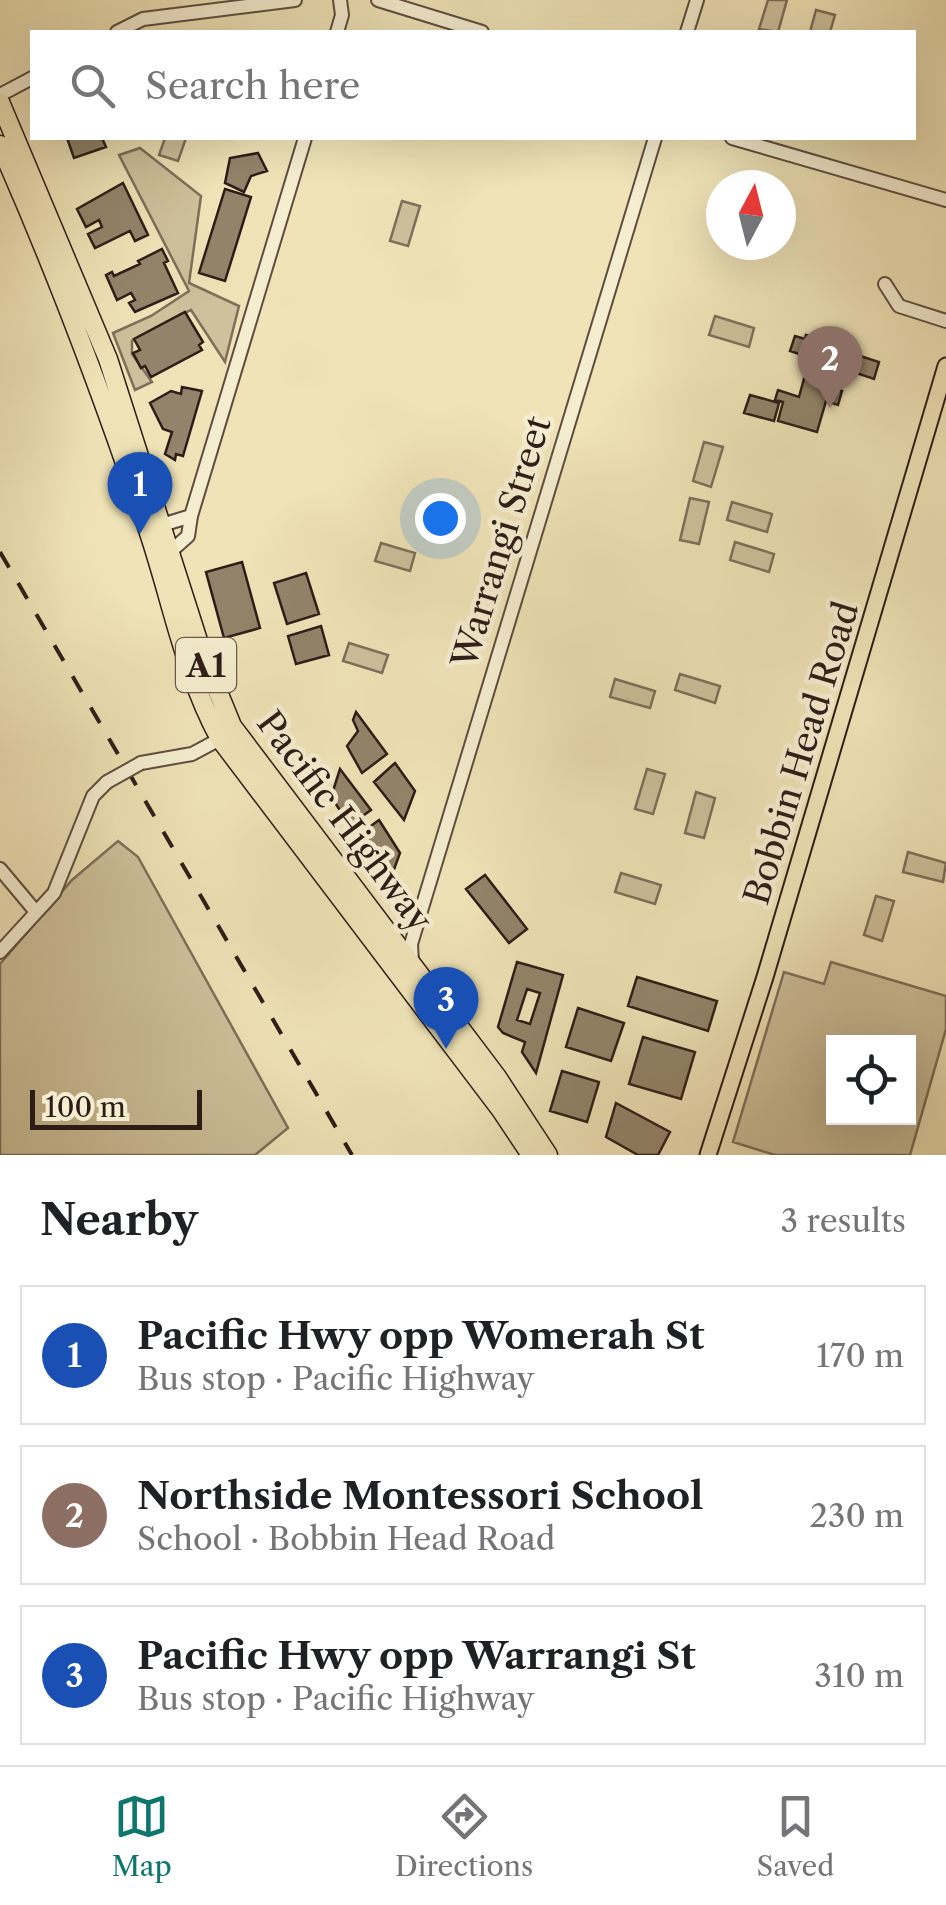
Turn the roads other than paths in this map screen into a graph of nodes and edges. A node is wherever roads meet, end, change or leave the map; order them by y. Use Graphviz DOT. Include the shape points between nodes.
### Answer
graph roads {
  1 [pos="296,0"];
  2 [pos="340,0"];
  3 [pos="378,0"];
  4 [pos="697,0"];
  5 [pos="121,30"];
  6 [pos="338,30"];
  7 [pos="476,30"];
  8 [pos="688,30"];
  9 [pos="30,79"];
  10 [pos="0,99"];
  11 [pos="304,140"];
  12 [pos="654,140"];
  13 [pos="739,140"];
  14 [pos="0,145"];
  15 [pos="946,200"];
  16 [pos="885,284"];
  17 [pos="946,321"];
  18 [pos="946,366"];
  19 [pos="942,396"];
  20 [pos="190,516"];
  21 [pos="162,524"];
  22 [pos="170,552"];
  23 [pos="220,739"];
  24 [pos="0,869"];
  25 [pos="36,912"];
  26 [pos="0,952"];
  27 [pos="412,964"];
  28 [pos="531,1155"];
  29 [pos="548,1155"];
  30 [pos="708,1155"];
  1 -- 5 [label="street" via="143,18"];
  2 -- 6 [label="street"];
  3 -- 7 [label="street"];
  4 -- 8 [label="street"];
  9 -- 10 [label="street"];
  10 -- 21 [label="highway, Pacific Highway / A1" via="108,359"];
  11 -- 20 [label="street"];
  12 -- 27 [label="street, Warrangi Street" via="410,944"];
  13 -- 15 [label="street"];
  14 -- 23 [label="highway, Pacific Highway / A1" via="92,367 183,654"];
  16 -- 17 [label="street" via="898,306"];
  18 -- 19 [label="main road, Bobbin Head Road"];
  19 -- 30 [label="main road, Bobbin Head Road"];
  20 -- 21 [label="street"];
  20 -- 22 [label="street" via="188,536"];
  21 -- 22 [label="highway, Pacific Highway / A1"];
  22 -- 27 [label="highway, Pacific Highway / A1" via="232,726"];
  23 -- 25 [label="street, bridge" via="192,754 141,762 107,782 93,796 54,893"];
  23 -- 28 [label="highway, Pacific Highway / A1"];
  24 -- 25 [label="street"];
  25 -- 26 [label="street"];
  27 -- 29 [label="highway, Pacific Highway / A1"];
}
